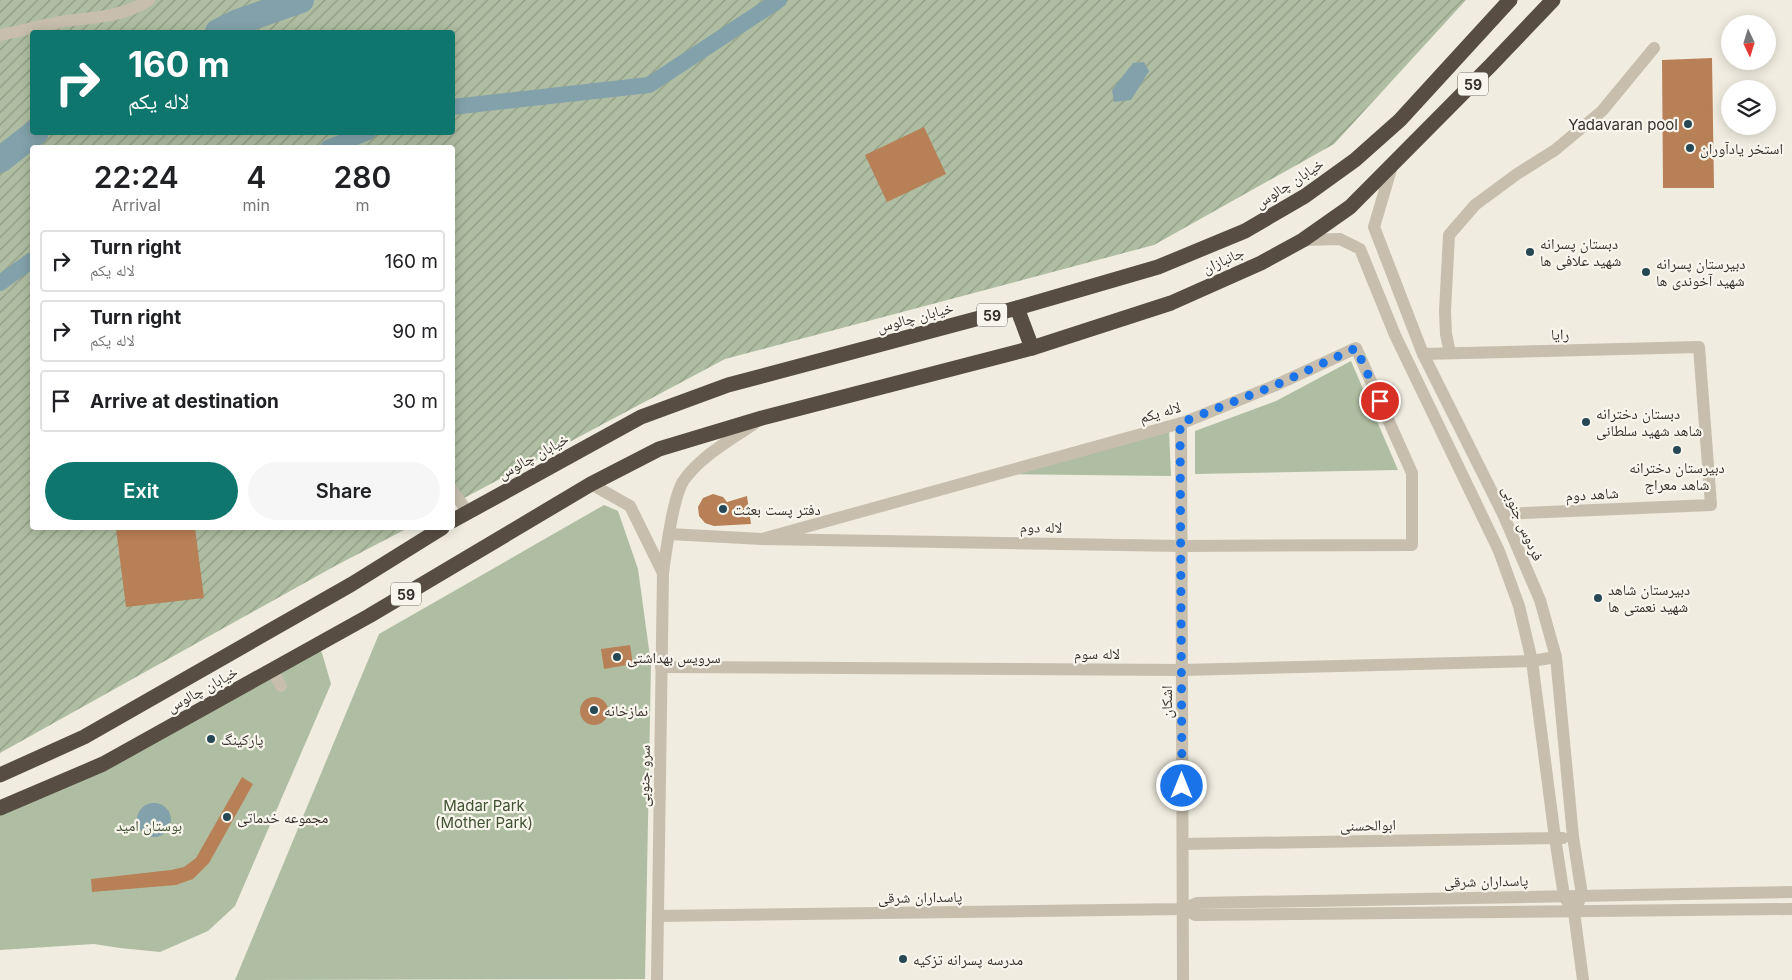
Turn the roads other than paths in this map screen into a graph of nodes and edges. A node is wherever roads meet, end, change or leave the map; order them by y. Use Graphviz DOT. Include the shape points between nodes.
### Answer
graph roads {
  1 [pos="149,0"];
  2 [pos="1510,0"];
  3 [pos="1553,0"];
  4 [pos="0,35"];
  5 [pos="1654,48"];
  6 [pos="1392,166"];
  7 [pos="1303,240"];
  8 [pos="1017,308"];
  9 [pos="1032,348"];
  10 [pos="1450,353"];
  11 [pos="1423,354"];
  12 [pos="821,403"];
  13 [pos="762,418"];
  14 [pos="1180,423"];
  15 [pos="591,484"];
  16 [pos="455,494"];
  17 [pos="1711,505"];
  18 [pos="468,511"];
  19 [pos="1503,514"];
  20 [pos="455,519"];
  21 [pos="439,530"];
  22 [pos="669,534"];
  23 [pos="762,539"];
  24 [pos="1412,545"];
  25 [pos="1181,546"];
  26 [pos="663,573"];
  27 [pos="1556,657"];
  28 [pos="1532,661"];
  29 [pos="662,667"];
  30 [pos="272,670"];
  31 [pos="1182,670"];
  32 [pos="281,686"];
  33 [pos="0,775"];
  34 [pos="0,808"];
  35 [pos="1573,837"];
  36 [pos="1555,838"];
  37 [pos="1183,844"];
  38 [pos="1792,892"];
  39 [pos="1582,895"];
  40 [pos="1564,896"];
  41 [pos="1792,908"];
  42 [pos="1183,910"];
  43 [pos="1574,912"];
  44 [pos="658,916"];
  45 [pos="657,980"];
  46 [pos="1183,980"];
  47 [pos="1582,980"];
  1 -- 4 [label="street" via="138,8 105,17"];
  2 -- 8 [label="highway, خیابان چالوس / 59" via="1400,120 1355,160 1305,196 1245,231 1158,267"];
  3 -- 6 [label="highway, جانبازان / 59"];
  5 -- 10 [label="street" via="1602,111 1555,150 1475,205 1449,235 1445,312"];
  6 -- 7 [label="highway, جانبازان / 59" via="1350,207"];
  6 -- 11 [label="street, فردوس جنوبی" via="1374,227"];
  7 -- 9 [label="highway, جانبازان / 59" via="1261,263 1171,302"];
  7 -- 28 [label="street" via="1340,239 1360,249 1395,335 1499,551 1519,606"];
  8 -- 9 [label="highway"];
  8 -- 18 [label="highway, خیابان چالوس / 59" via="728,385 641,417"];
  9 -- 12 [label="highway, جانبازان / 59"];
  10 -- 11 [label="street, رایا"];
  10 -- 17 [label="street, رایا" via="1699,347"];
  11 -- 19 [label="street, فردوس جنوبی"];
  12 -- 13 [label="highway, خیابان چالوس / 59"];
  13 -- 15 [label="highway, خیابان چالوس / 59" via="660,449"];
  13 -- 22 [label="street, سرو جنوبی" via="705,458 683,481"];
  14 -- 23 [label="street, لاله یکم"];
  14 -- 24 [label="street, لاله یکم" via="1276,385 1356,348 1412,473"];
  14 -- 25 [label="street, اشکان"];
  15 -- 26 [label="street" via="630,506"];
  15 -- 30 [label="highway, خیابان چالوس / 59"];
  16 -- 18 [label="street"];
  17 -- 19 [label="street, شاهد دوم"];
  18 -- 20 [label="highway, خیابان چالوس / 59"];
  19 -- 27 [label="street, فردوس جنوبی" via="1540,600"];
  21 -- 33 [label="highway, خیابان چالوس / 59" via="352,584 84,737"];
  22 -- 23 [label="street, لاله دوم"];
  22 -- 26 [label="street, سرو جنوبی"];
  23 -- 25 [label="street, لاله دوم"];
  24 -- 25 [label="street, لاله دوم"];
  25 -- 31 [label="street, اشکان"];
  26 -- 29 [label="street, سرو جنوبی"];
  27 -- 28 [label="street, لاله سوم"];
  27 -- 35 [label="street, فردوس جنوبی"];
  28 -- 31 [label="street, لاله سوم"];
  28 -- 36 [label="street"];
  29 -- 31 [label="street, لاله سوم"];
  29 -- 44 [label="street, سرو جنوبی"];
  30 -- 32 [label="street"];
  30 -- 34 [label="highway, خیابان چالوس / 59" via="103,764"];
  31 -- 37 [label="street, اشکان"];
  35 -- 36 [label="street, ابوالحسنی"];
  35 -- 39 [label="street, فردوس جنوبی"];
  36 -- 37 [label="street, ابوالحسنی"];
  36 -- 40 [label="street"];
  37 -- 42 [label="street, اشکان"];
  38 -- 39 [label="street, پاسداران شرقی"];
  39 -- 40 [label="street, پاسداران شرقی"];
  39 -- 43 [label="street"];
  40 -- 42 [label="street, پاسداران شرقی" via="1197,903"];
  40 -- 43 [label="street"];
  41 -- 43 [label="street, پاسداران شرقی"];
  42 -- 43 [label="street, پاسداران شرقی" via="1195,915"];
  42 -- 44 [label="street, پاسداران شرقی"];
  42 -- 46 [label="street, اشکان"];
  43 -- 47 [label="street"];
  44 -- 45 [label="street, سرو جنوبی"];
}
